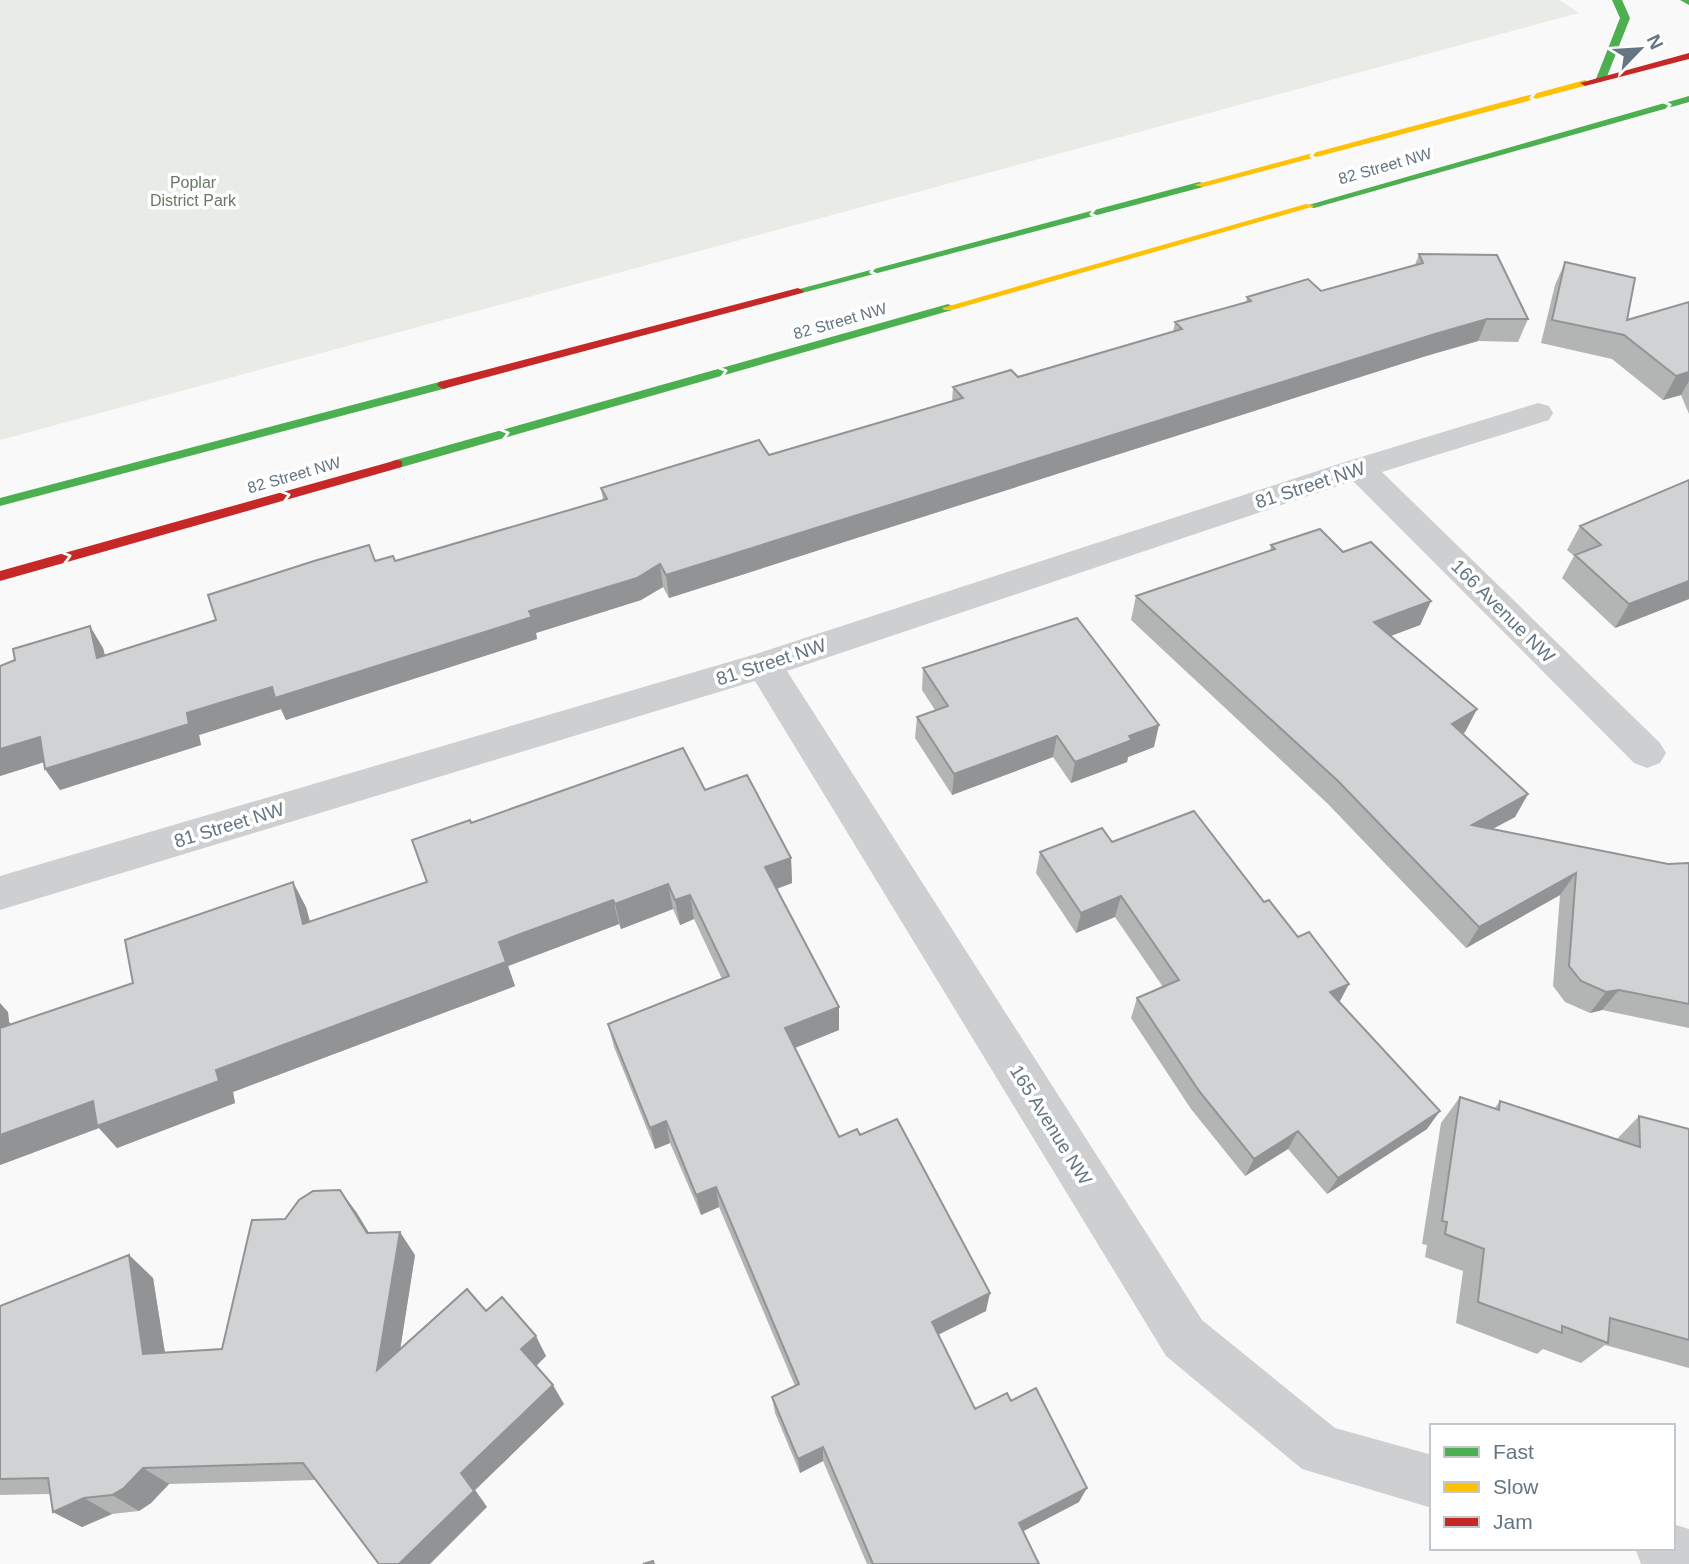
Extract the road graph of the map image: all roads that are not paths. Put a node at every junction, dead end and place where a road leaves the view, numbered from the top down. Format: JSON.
{"nodes":[{"id":1,"x":1617,"y":0,"type":"edge"},
{"id":2,"x":1689,"y":56,"type":"edge"},
{"id":3,"x":1601,"y":79,"type":"junction"},
{"id":4,"x":1689,"y":99,"type":"edge"},
{"id":5,"x":1662,"y":123,"type":"dead end"},
{"id":6,"x":1595,"y":125,"type":"junction"},
{"id":7,"x":1538,"y":413,"type":"dead end"},
{"id":8,"x":1359,"y":468,"type":"junction"},
{"id":9,"x":0,"y":502,"type":"edge"},
{"id":10,"x":0,"y":576,"type":"edge"},
{"id":11,"x":764,"y":665,"type":"junction"},
{"id":12,"x":1647,"y":753,"type":"dead end"},
{"id":13,"x":0,"y":894,"type":"edge"},
{"id":14,"x":1430,"y":1481,"type":"edge"},
{"id":15,"x":1669,"y":1550,"type":"edge"},
{"id":16,"x":1689,"y":1556,"type":"edge"}],
"edges":[{"from":1,"to":3,"type":"main road"},
{"from":2,"to":3,"type":"main road","name":"82 Street NW"},
{"from":3,"to":9,"type":"main road","name":"82 Street NW","one_way":true},
{"from":6,"to":4,"type":"main road","name":"82 Street NW","one_way":true},
{"from":5,"to":6,"type":"main road"},
{"from":10,"to":6,"type":"main road","name":"82 Street NW","one_way":true},
{"from":7,"to":8,"type":"street","name":"81 Street NW"},
{"from":8,"to":11,"type":"street","name":"81 Street NW"},
{"from":8,"to":12,"type":"street","name":"166 Avenue NW"},
{"from":11,"to":13,"type":"street","name":"81 Street NW"},
{"from":11,"to":14,"type":"street","name":"165 Avenue NW"},
{"from":15,"to":16,"type":"street"}]}
